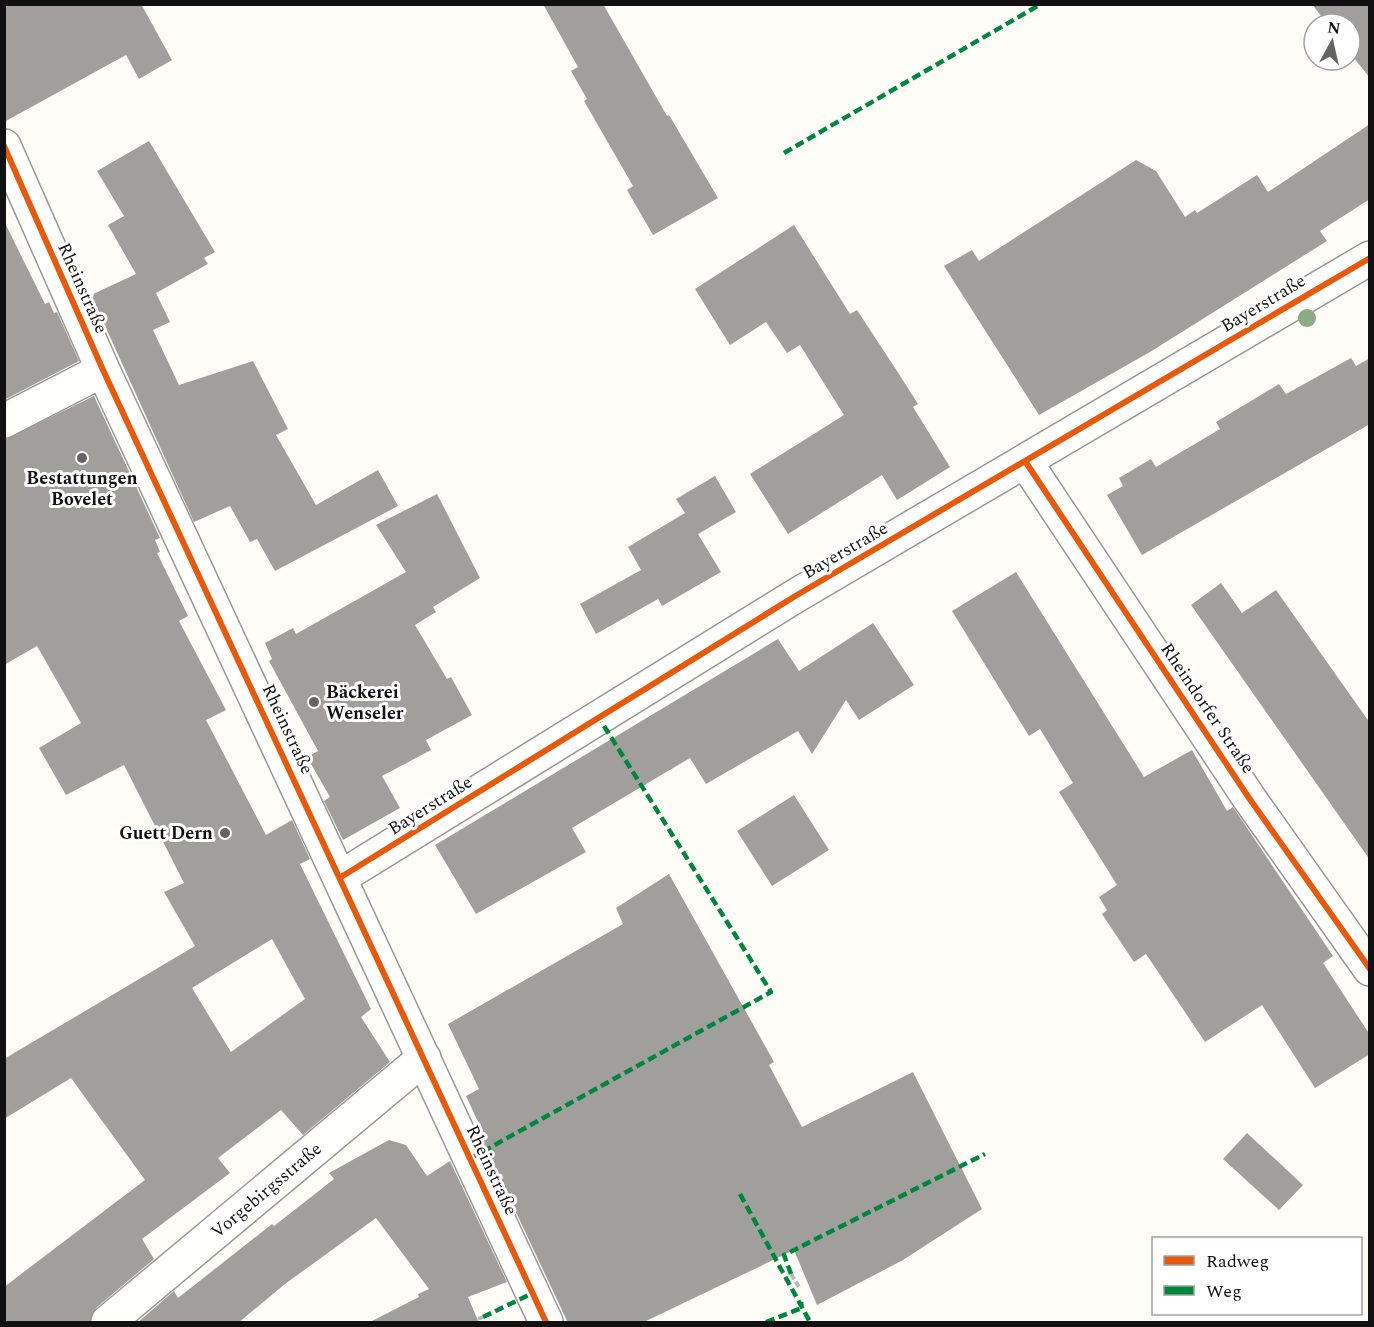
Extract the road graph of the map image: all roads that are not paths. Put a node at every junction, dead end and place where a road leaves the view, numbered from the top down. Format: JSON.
{"nodes":[{"id":1,"x":4,"y":146,"type":"edge"},
{"id":2,"x":1370,"y":258,"type":"edge"},
{"id":3,"x":103,"y":370,"type":"junction"},
{"id":4,"x":4,"y":421,"type":"edge"},
{"id":5,"x":1025,"y":461,"type":"junction"},
{"id":6,"x":341,"y":878,"type":"junction"},
{"id":7,"x":1370,"y":969,"type":"edge"},
{"id":8,"x":424,"y":1058,"type":"junction"},
{"id":9,"x":108,"y":1323,"type":"edge"},
{"id":10,"x":546,"y":1323,"type":"edge"}],
"edges":[{"from":1,"to":3,"type":"street","name":"Rheinstraße"},
{"from":2,"to":5,"type":"street","name":"Bayerstraße"},
{"from":3,"to":4,"type":"street"},
{"from":3,"to":6,"type":"street","name":"Rheinstraße"},
{"from":5,"to":6,"type":"street","name":"Bayerstraße"},
{"from":5,"to":7,"type":"street","name":"Rheindorfer Straße"},
{"from":6,"to":8,"type":"street","name":"Rheinstraße"},
{"from":8,"to":9,"type":"street","name":"Vorgebirgsstraße"},
{"from":8,"to":10,"type":"street","name":"Rheinstraße"}]}
